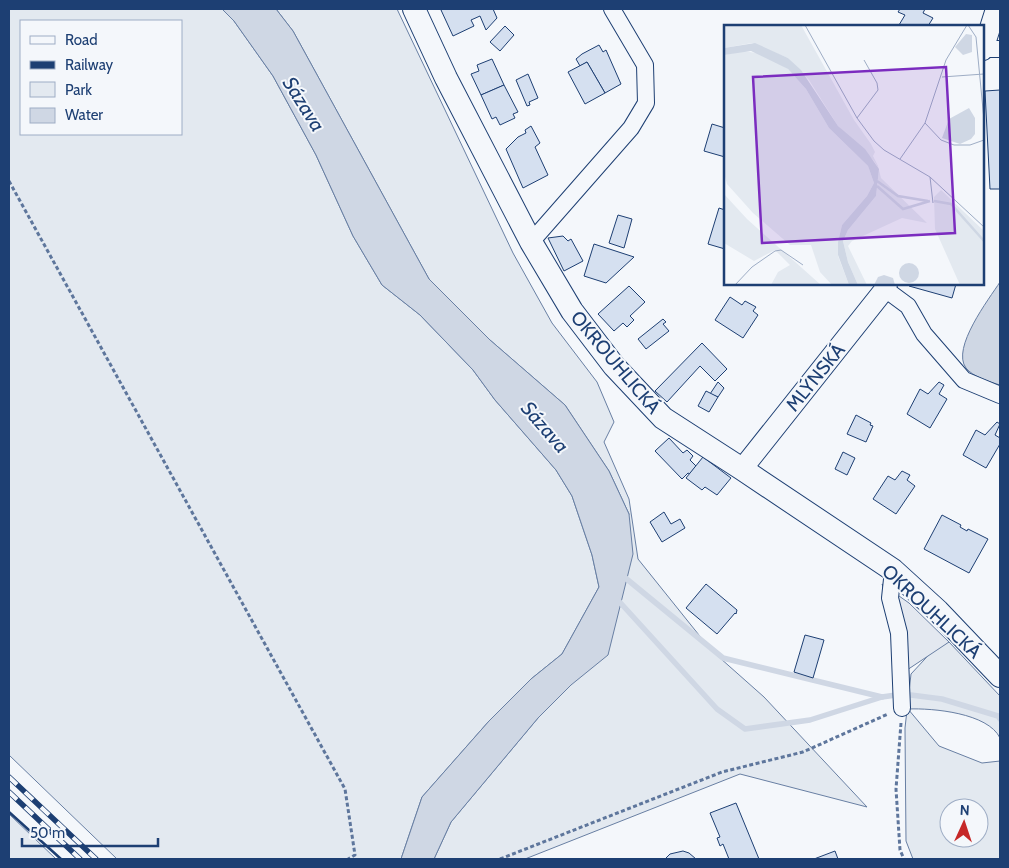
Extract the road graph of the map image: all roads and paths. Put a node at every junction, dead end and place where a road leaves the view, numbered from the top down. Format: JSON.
{"nodes":[{"id":1,"x":414,"y":9,"type":"edge"},
{"id":2,"x":612,"y":9,"type":"edge"},
{"id":3,"x":996,"y":9,"type":"edge"},
{"id":4,"x":984,"y":46,"type":"edge"},
{"id":5,"x":984,"y":49,"type":"edge"},
{"id":6,"x":1000,"y":49,"type":"edge"},
{"id":7,"x":9,"y":181,"type":"edge"},
{"id":8,"x":531,"y":242,"type":"junction"},
{"id":9,"x":886,"y":286,"type":"edge"},
{"id":10,"x":1000,"y":395,"type":"edge"},
{"id":11,"x":742,"y":468,"type":"junction"},
{"id":12,"x":893,"y":570,"type":"junction"},
{"id":13,"x":1000,"y":676,"type":"edge"},
{"id":14,"x":902,"y":708,"type":"junction"},
{"id":15,"x":348,"y":859,"type":"edge"},
{"id":16,"x":500,"y":859,"type":"edge"},
{"id":17,"x":904,"y":859,"type":"edge"}],
"edges":[{"from":1,"to":8,"type":"main road","name":"OKROUHLICKÁ"},
{"from":2,"to":8,"type":"street"},
{"from":3,"to":4,"type":"street"},
{"from":5,"to":6,"type":"street"},
{"from":7,"to":15,"type":"path"},
{"from":8,"to":11,"type":"main road","name":"OKROUHLICKÁ"},
{"from":9,"to":10,"type":"street"},
{"from":9,"to":11,"type":"street","name":"MLÝNSKÁ"},
{"from":11,"to":12,"type":"main road","name":"OKROUHLICKÁ"},
{"from":12,"to":13,"type":"main road","name":"OKROUHLICKÁ"},
{"from":12,"to":14,"type":"street"},
{"from":14,"to":16,"type":"path"},
{"from":14,"to":17,"type":"path"}]}
